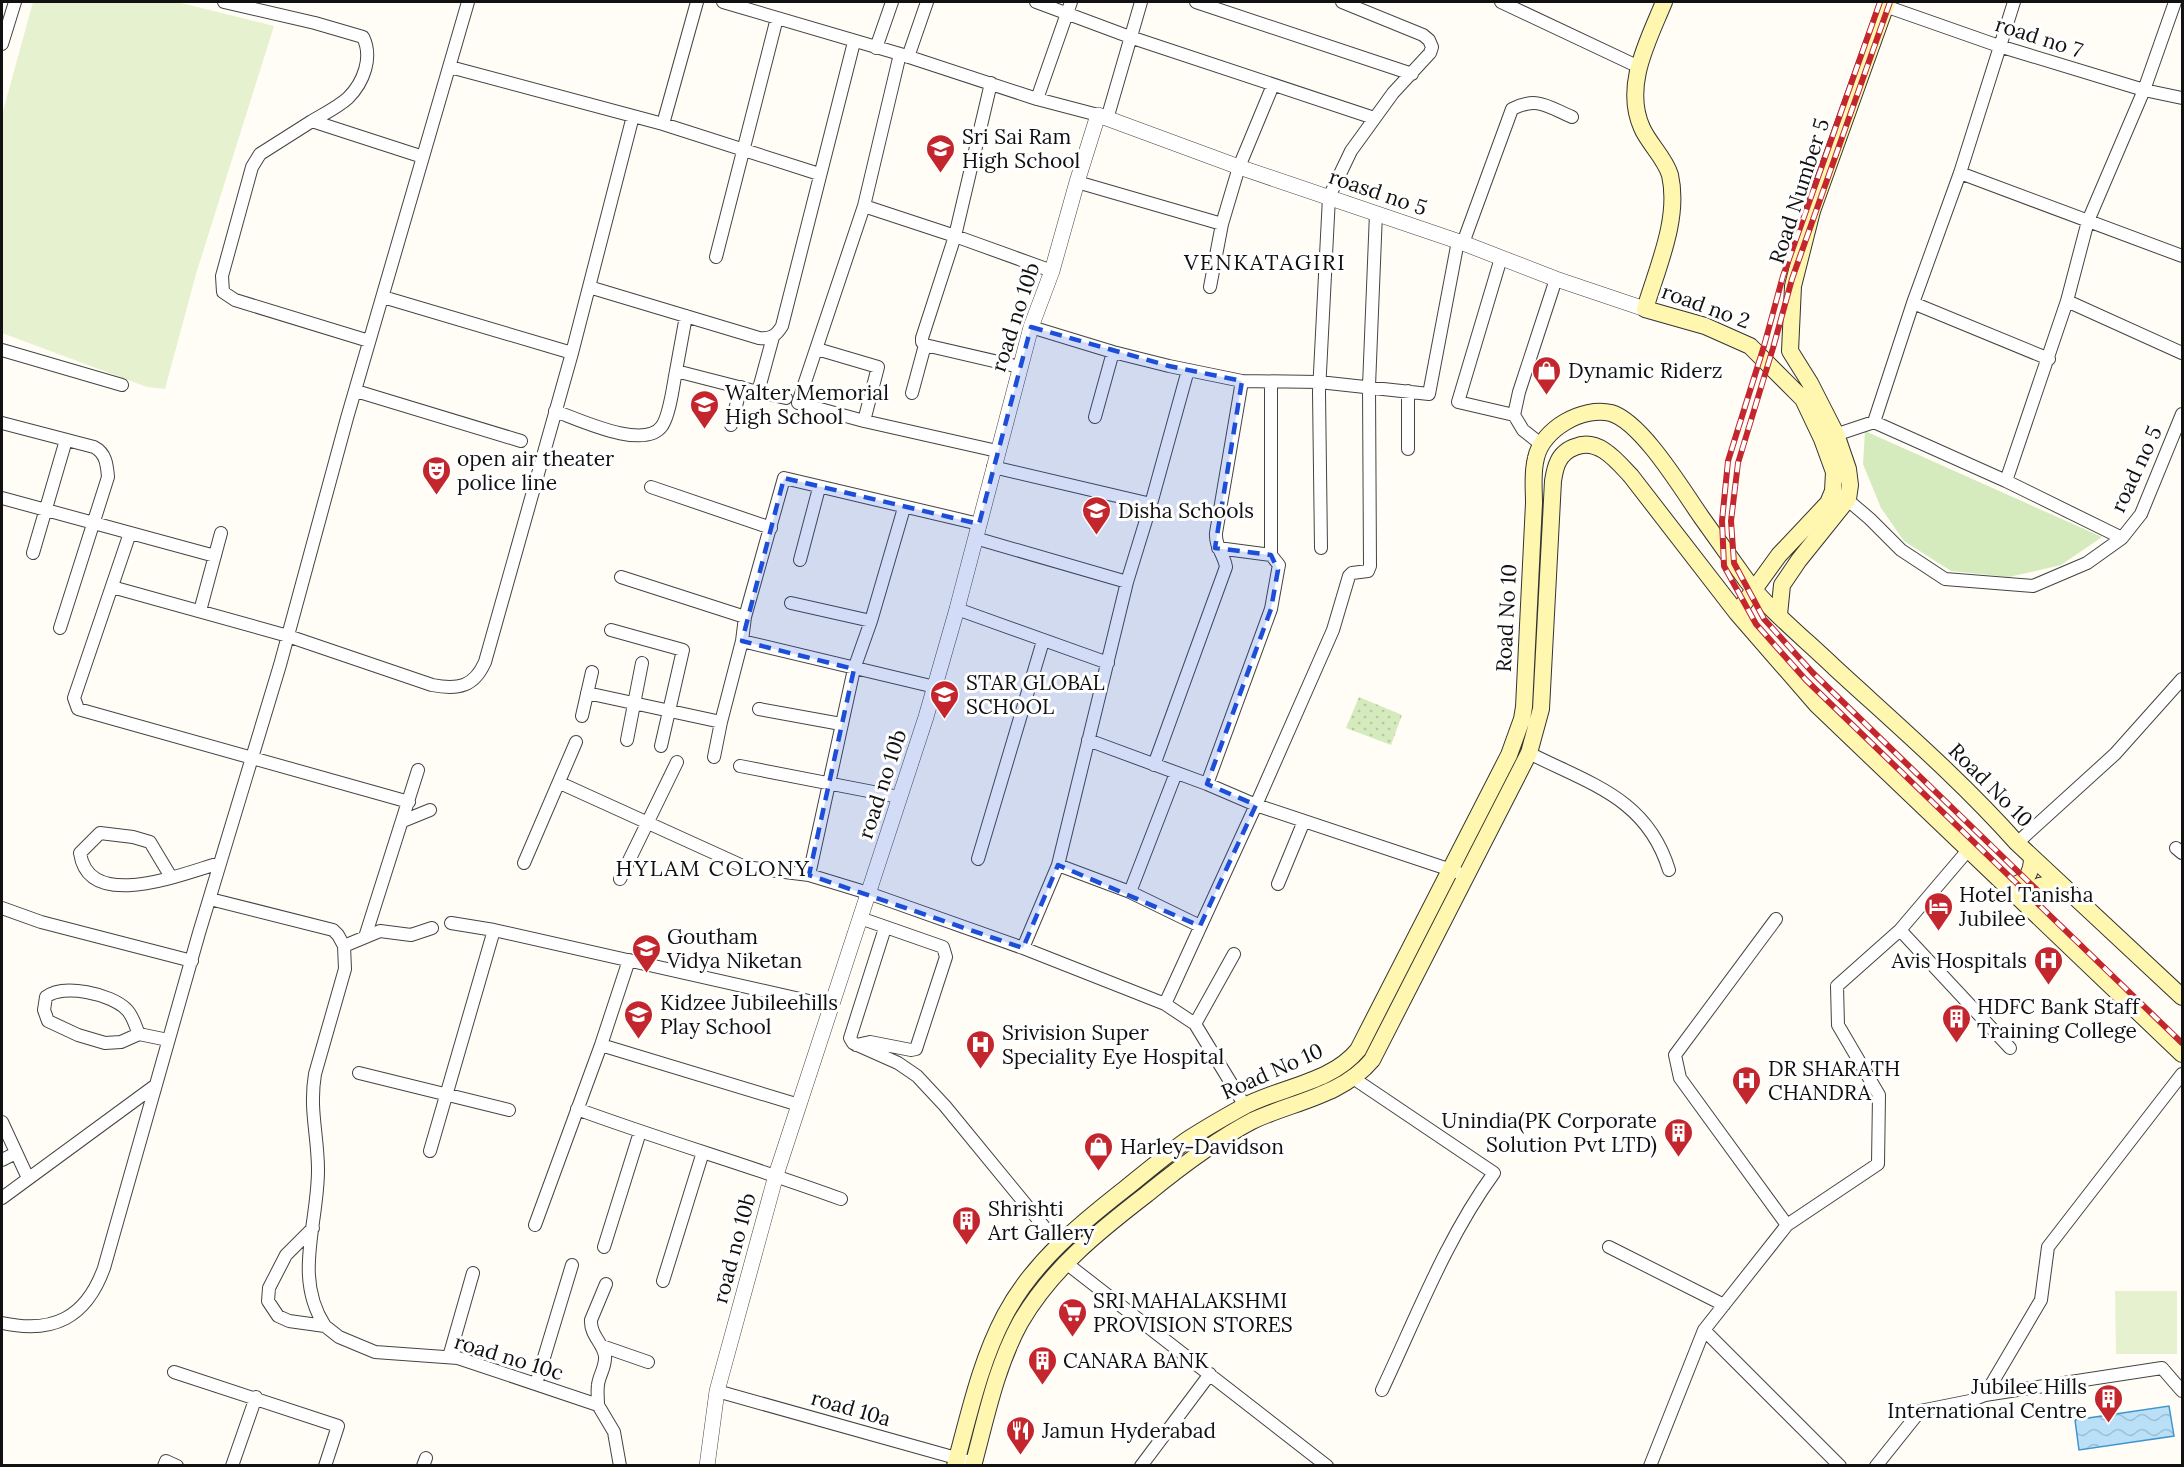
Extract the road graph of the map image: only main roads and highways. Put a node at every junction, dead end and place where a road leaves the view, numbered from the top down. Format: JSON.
{"nodes":[{"id":1,"x":1664,"y":2,"type":"edge"},
{"id":2,"x":1886,"y":4,"type":"edge"},
{"id":3,"x":1790,"y":351,"type":"junction"},
{"id":4,"x":1778,"y":372,"type":"junction"},
{"id":5,"x":1829,"y":436,"type":"junction"},
{"id":6,"x":1840,"y":495,"type":"junction"},
{"id":7,"x":1753,"y":588,"type":"junction"},
{"id":8,"x":1737,"y":613,"type":"junction"},
{"id":9,"x":1779,"y":615,"type":"junction"},
{"id":10,"x":2032,"y":856,"type":"junction"},
{"id":11,"x":2059,"y":882,"type":"junction"},
{"id":12,"x":2007,"y":886,"type":"junction"},
{"id":13,"x":2033,"y":911,"type":"junction"},
{"id":14,"x":2182,"y":997,"type":"edge"},
{"id":15,"x":2182,"y":1054,"type":"edge"},
{"id":16,"x":956,"y":1462,"type":"edge"},
{"id":17,"x":974,"y":1464,"type":"edge"}],
"edges":[{"from":1,"to":4,"type":"main road","name":"road no 2"},
{"from":2,"to":3,"type":"main road","name":"Road Number 5"},
{"from":3,"to":4,"type":"main road"},
{"from":3,"to":5,"type":"main road"},
{"from":4,"to":5,"type":"main road"},
{"from":5,"to":6,"type":"main road"},
{"from":6,"to":7,"type":"main road"},
{"from":6,"to":9,"type":"main road"},
{"from":7,"to":8,"type":"main road"},
{"from":7,"to":9,"type":"main road","name":"Road No 10"},
{"from":7,"to":16,"type":"main road","name":"Road No 10"},
{"from":8,"to":12,"type":"main road","name":"Road No 10"},
{"from":8,"to":17,"type":"main road","name":"Road No 10"},
{"from":9,"to":10,"type":"main road","name":"Road No 10"},
{"from":10,"to":11,"type":"main road","name":"Road No 10"},
{"from":10,"to":12,"type":"main road"},
{"from":11,"to":13,"type":"main road"},
{"from":11,"to":14,"type":"main road","name":"Road No 10"},
{"from":12,"to":13,"type":"main road","name":"Road No 10"},
{"from":13,"to":15,"type":"main road","name":"Road No 10"}]}
